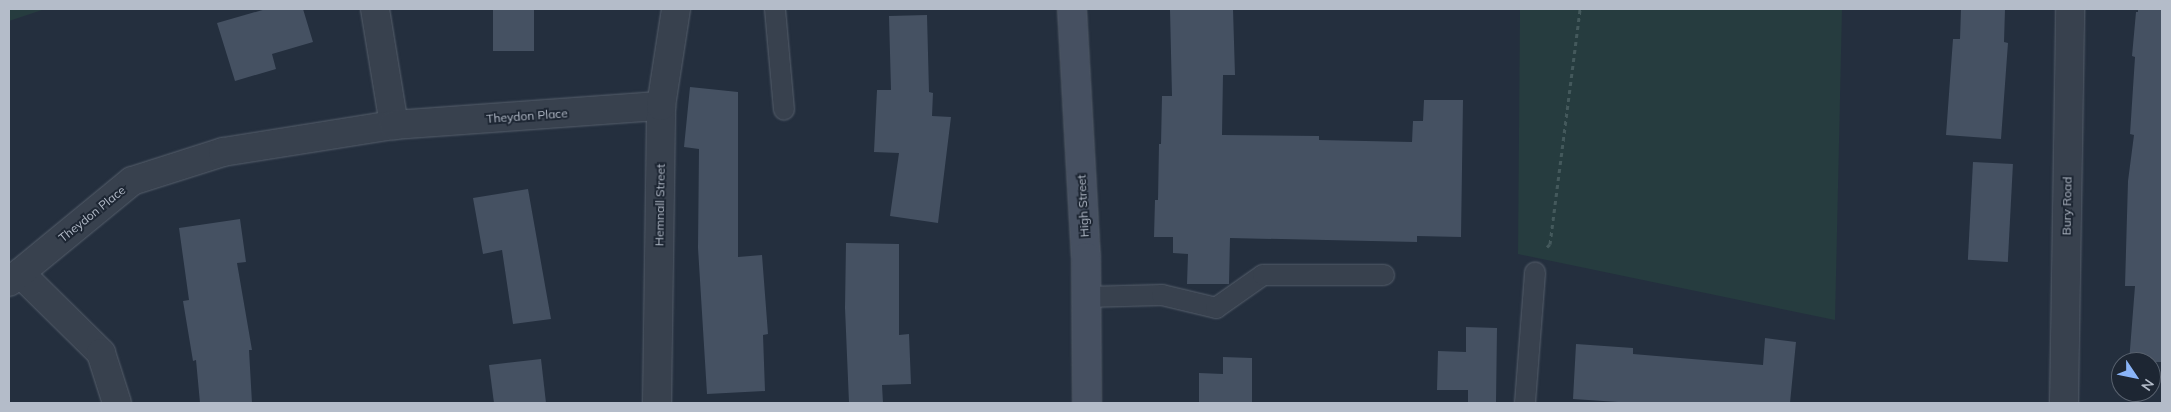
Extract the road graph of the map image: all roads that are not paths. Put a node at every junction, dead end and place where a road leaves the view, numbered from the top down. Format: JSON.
{"nodes":[{"id":1,"x":375,"y":9,"type":"edge"},
{"id":2,"x":676,"y":9,"type":"edge"},
{"id":3,"x":775,"y":9,"type":"edge"},
{"id":4,"x":1072,"y":9,"type":"edge"},
{"id":5,"x":2070,"y":9,"type":"edge"},
{"id":6,"x":661,"y":106,"type":"junction"},
{"id":7,"x":784,"y":110,"type":"dead end"},
{"id":8,"x":394,"y":125,"type":"junction"},
{"id":9,"x":1535,"y":272,"type":"road end"},
{"id":10,"x":1384,"y":275,"type":"dead end"},
{"id":11,"x":15,"y":277,"type":"edge"},
{"id":12,"x":1086,"y":297,"type":"junction"},
{"id":13,"x":117,"y":403,"type":"edge"},
{"id":14,"x":657,"y":403,"type":"edge"},
{"id":15,"x":1087,"y":403,"type":"edge"},
{"id":16,"x":1525,"y":403,"type":"edge"},
{"id":17,"x":2064,"y":403,"type":"edge"}],
"edges":[{"from":1,"to":8,"type":"street"},
{"from":2,"to":6,"type":"street","name":"Hemnall Street"},
{"from":3,"to":7,"type":"lane"},
{"from":4,"to":12,"type":"main road","name":"High Street"},
{"from":5,"to":17,"type":"street","name":"Bury Road"},
{"from":6,"to":8,"type":"street","name":"Theydon Place"},
{"from":6,"to":14,"type":"street","name":"Hemnall Street"},
{"from":8,"to":11,"type":"street","name":"Theydon Place"},
{"from":9,"to":16,"type":"lane"},
{"from":10,"to":12,"type":"lane"},
{"from":11,"to":13,"type":"street","name":"Theydon Place"},
{"from":12,"to":15,"type":"main road","name":"High Street"}]}
